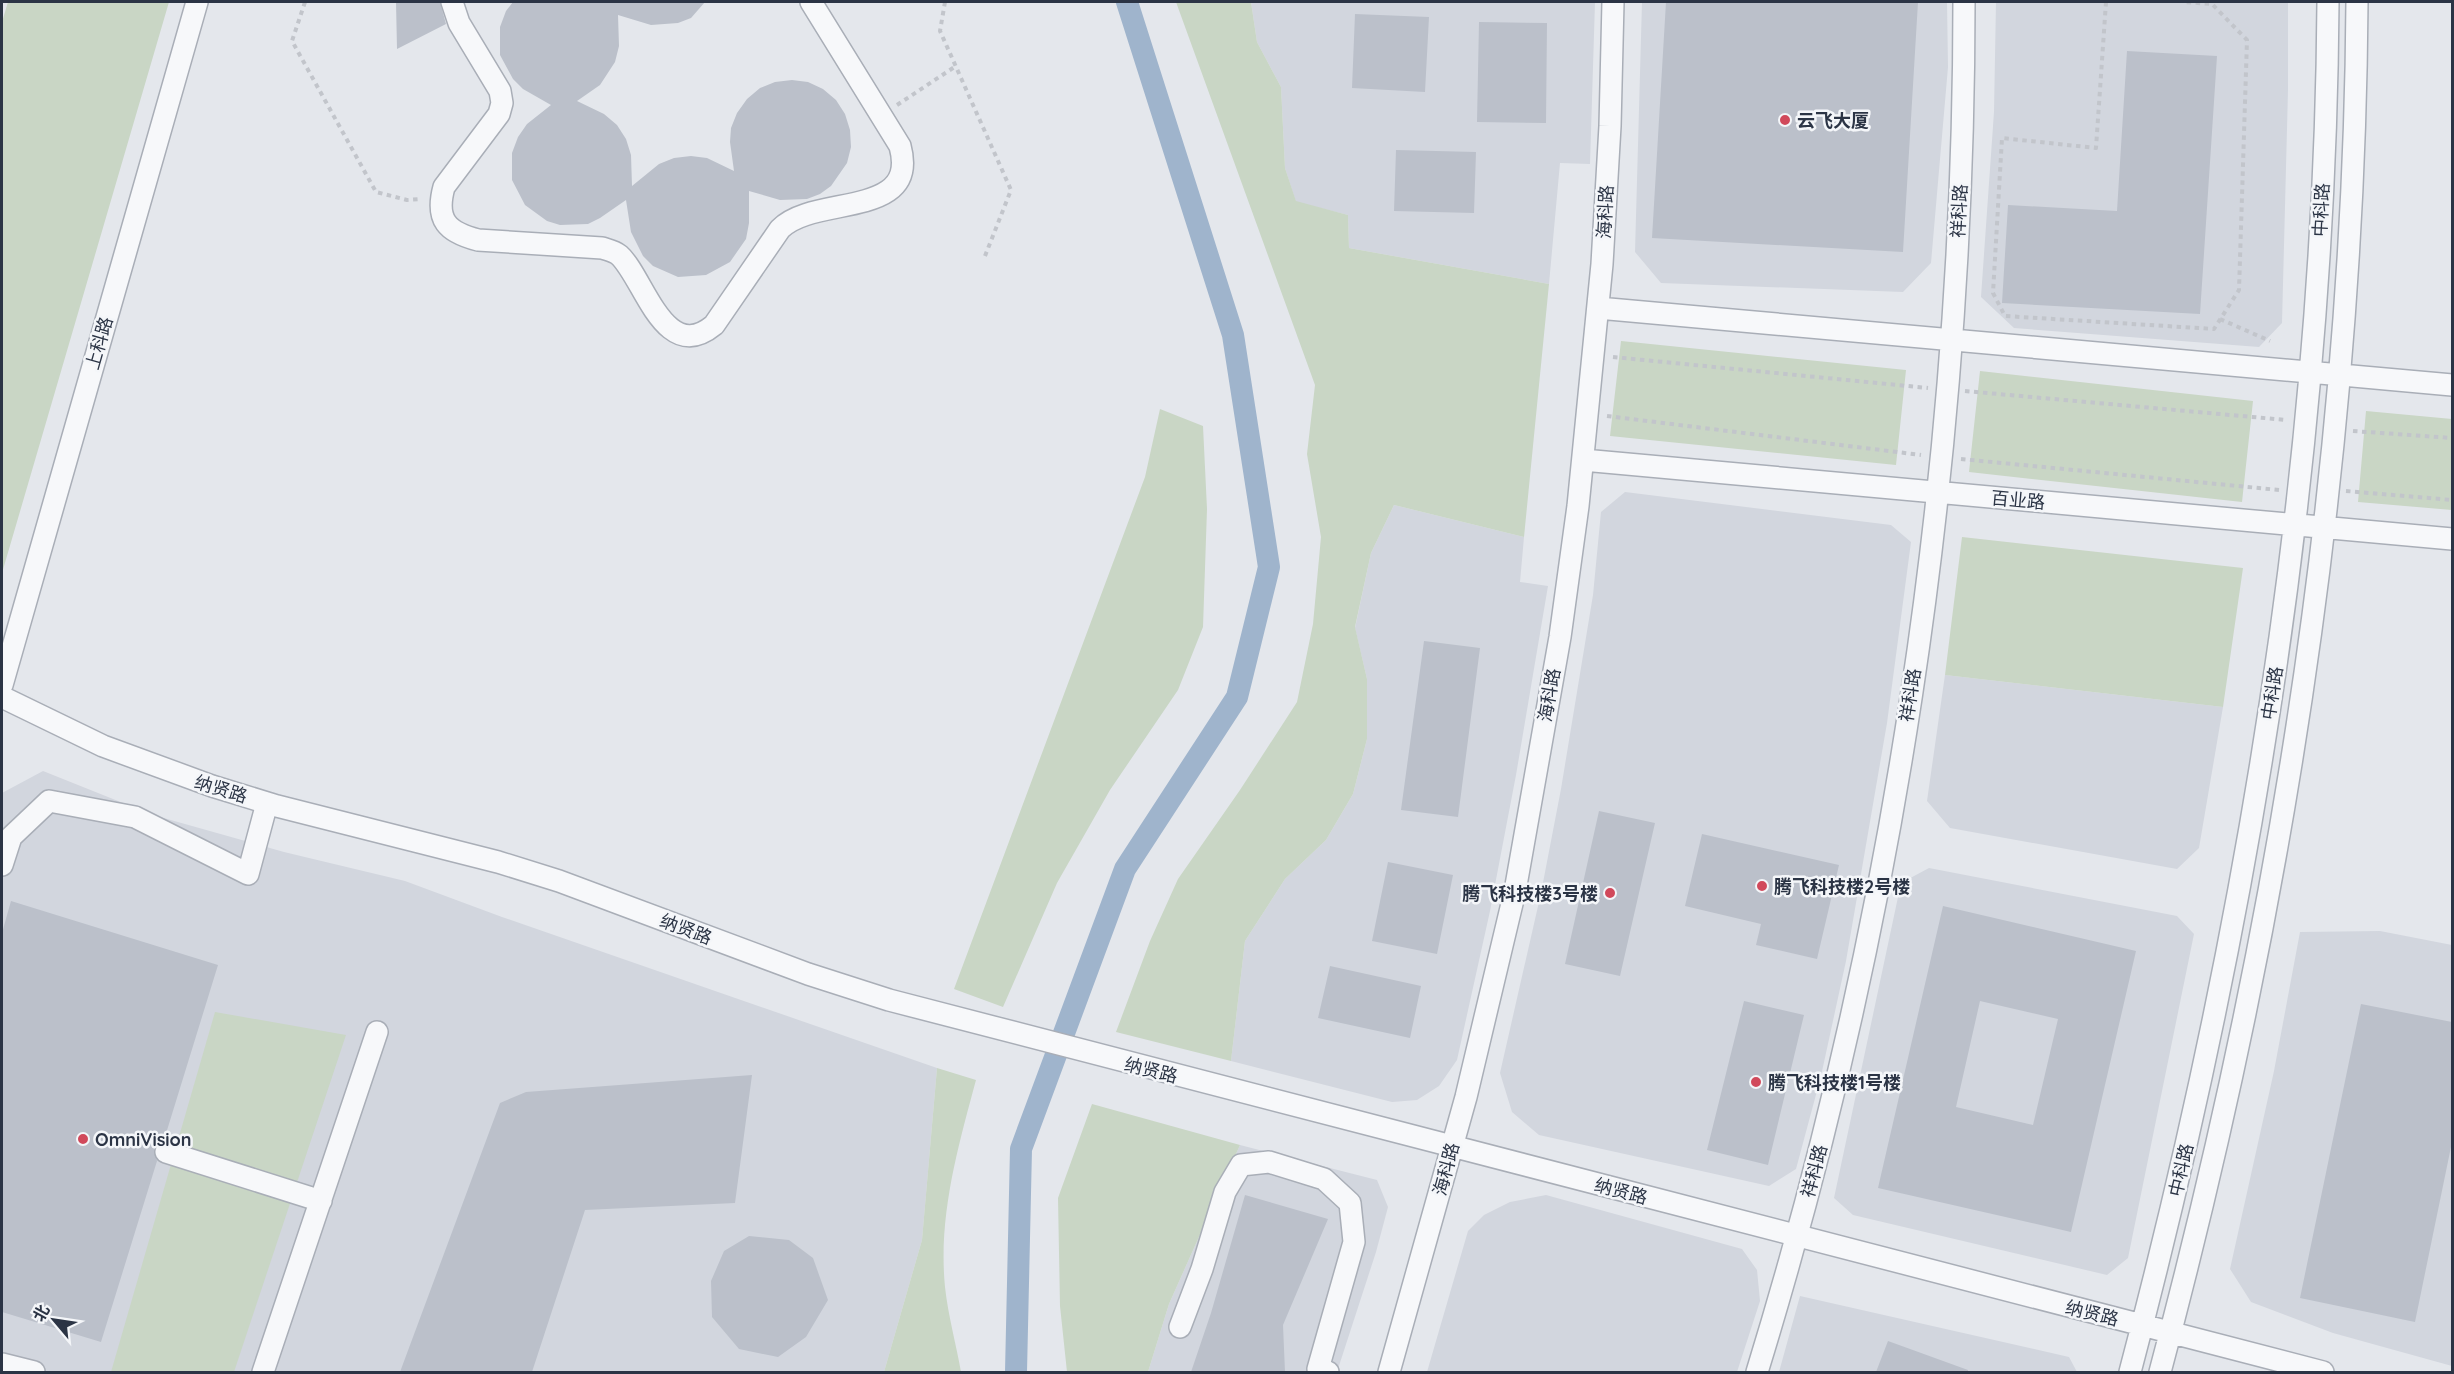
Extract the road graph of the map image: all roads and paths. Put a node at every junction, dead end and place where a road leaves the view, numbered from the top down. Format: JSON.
{"nodes":[{"id":1,"x":197,"y":2,"type":"edge"},
{"id":2,"x":305,"y":2,"type":"edge"},
{"id":3,"x":452,"y":2,"type":"edge"},
{"id":4,"x":811,"y":2,"type":"edge"},
{"id":5,"x":945,"y":2,"type":"edge"},
{"id":6,"x":1614,"y":2,"type":"edge"},
{"id":7,"x":1964,"y":2,"type":"edge"},
{"id":8,"x":2106,"y":2,"type":"edge"},
{"id":9,"x":2184,"y":2,"type":"edge"},
{"id":10,"x":2328,"y":2,"type":"edge"},
{"id":11,"x":2357,"y":2,"type":"edge"},
{"id":12,"x":2213,"y":3,"type":"edge"},
{"id":13,"x":956,"y":66,"type":"junction"},
{"id":14,"x":882,"y":115,"type":"junction"},
{"id":15,"x":441,"y":199,"type":"junction"},
{"id":16,"x":985,"y":256,"type":"dead end"},
{"id":17,"x":1598,"y":308,"type":"junction"},
{"id":18,"x":2220,"y":319,"type":"junction"},
{"id":19,"x":1950,"y":340,"type":"junction"},
{"id":20,"x":2270,"y":341,"type":"dead end"},
{"id":21,"x":1594,"y":356,"type":"junction"},
{"id":22,"x":2311,"y":372,"type":"junction"},
{"id":23,"x":2340,"y":375,"type":"junction"},
{"id":24,"x":2452,"y":385,"type":"edge"},
{"id":25,"x":1947,"y":390,"type":"junction"},
{"id":26,"x":1588,"y":413,"type":"junction"},
{"id":27,"x":2306,"y":422,"type":"junction"},
{"id":28,"x":2334,"y":430,"type":"junction"},
{"id":29,"x":2452,"y":438,"type":"edge"},
{"id":30,"x":1940,"y":457,"type":"junction"},
{"id":31,"x":1583,"y":460,"type":"junction"},
{"id":32,"x":2328,"y":490,"type":"junction"},
{"id":33,"x":1936,"y":492,"type":"junction"},
{"id":34,"x":2298,"y":492,"type":"junction"},
{"id":35,"x":2452,"y":500,"type":"edge"},
{"id":36,"x":2295,"y":525,"type":"junction"},
{"id":37,"x":2323,"y":527,"type":"junction"},
{"id":38,"x":2452,"y":539,"type":"edge"},
{"id":39,"x":2,"y":685,"type":"edge"},
{"id":40,"x":2,"y":697,"type":"edge"},
{"id":41,"x":267,"y":803,"type":"junction"},
{"id":42,"x":2,"y":865,"type":"edge"},
{"id":43,"x":377,"y":1032,"type":"dead end"},
{"id":44,"x":1452,"y":1147,"type":"junction"},
{"id":45,"x":166,"y":1152,"type":"dead end"},
{"id":46,"x":321,"y":1201,"type":"junction"},
{"id":47,"x":1797,"y":1237,"type":"junction"},
{"id":48,"x":2143,"y":1326,"type":"junction"},
{"id":49,"x":1180,"y":1327,"type":"dead end"},
{"id":50,"x":2170,"y":1333,"type":"junction"},
{"id":51,"x":2,"y":1364,"type":"edge"},
{"id":52,"x":1321,"y":1371,"type":"edge"},
{"id":53,"x":34,"y":1372,"type":"edge"},
{"id":54,"x":263,"y":1372,"type":"edge"},
{"id":55,"x":1389,"y":1372,"type":"edge"},
{"id":56,"x":1757,"y":1372,"type":"edge"},
{"id":57,"x":2130,"y":1372,"type":"edge"},
{"id":58,"x":2160,"y":1372,"type":"edge"},
{"id":59,"x":2323,"y":1372,"type":"edge"}],
"edges":[{"from":1,"to":39,"type":"street","name":"上科路"},
{"from":2,"to":15,"type":"path"},
{"from":3,"to":15,"type":"street"},
{"from":4,"to":14,"type":"street"},
{"from":5,"to":13,"type":"path"},
{"from":6,"to":17,"type":"street","name":"海科路"},
{"from":7,"to":19,"type":"street","name":"祥科路"},
{"from":8,"to":18,"type":"path"},
{"from":9,"to":12,"type":"path"},
{"from":10,"to":22,"type":"street","name":"中科路"},
{"from":11,"to":23,"type":"street","name":"中科路"},
{"from":12,"to":18,"type":"path"},
{"from":13,"to":14,"type":"path"},
{"from":13,"to":16,"type":"path"},
{"from":14,"to":15,"type":"street"},
{"from":17,"to":19,"type":"street"},
{"from":17,"to":21,"type":"street","name":"海科路"},
{"from":18,"to":20,"type":"path"},
{"from":19,"to":22,"type":"street"},
{"from":19,"to":25,"type":"street","name":"祥科路"},
{"from":21,"to":25,"type":"path"},
{"from":21,"to":26,"type":"street","name":"海科路"},
{"from":22,"to":23,"type":"street"},
{"from":22,"to":27,"type":"street","name":"中科路"},
{"from":23,"to":24,"type":"street"},
{"from":23,"to":28,"type":"street","name":"中科路"},
{"from":25,"to":27,"type":"path"},
{"from":25,"to":30,"type":"street","name":"祥科路"},
{"from":26,"to":30,"type":"path"},
{"from":26,"to":31,"type":"street","name":"海科路"},
{"from":27,"to":34,"type":"street","name":"中科路"},
{"from":28,"to":29,"type":"path"},
{"from":28,"to":32,"type":"street","name":"中科路"},
{"from":30,"to":33,"type":"street","name":"祥科路"},
{"from":30,"to":34,"type":"path"},
{"from":31,"to":33,"type":"street","name":"百业路"},
{"from":31,"to":44,"type":"street","name":"海科路"},
{"from":32,"to":35,"type":"path"},
{"from":32,"to":37,"type":"street","name":"中科路"},
{"from":33,"to":36,"type":"street","name":"百业路"},
{"from":33,"to":47,"type":"street","name":"祥科路"},
{"from":34,"to":36,"type":"street","name":"中科路"},
{"from":36,"to":37,"type":"street","name":"百业路"},
{"from":36,"to":48,"type":"street","name":"中科路"},
{"from":37,"to":38,"type":"street","name":"百业路"},
{"from":37,"to":50,"type":"street","name":"中科路"},
{"from":40,"to":41,"type":"street","name":"纳贤路"},
{"from":41,"to":42,"type":"street"},
{"from":41,"to":44,"type":"street","name":"纳贤路"},
{"from":43,"to":46,"type":"street"},
{"from":44,"to":47,"type":"street","name":"纳贤路"},
{"from":44,"to":55,"type":"street","name":"海科路"},
{"from":45,"to":46,"type":"street"},
{"from":46,"to":54,"type":"street"},
{"from":47,"to":48,"type":"street","name":"纳贤路"},
{"from":47,"to":56,"type":"street","name":"祥科路"},
{"from":48,"to":50,"type":"street","name":"纳贤路"},
{"from":48,"to":57,"type":"street","name":"中科路"},
{"from":49,"to":52,"type":"street"},
{"from":50,"to":58,"type":"street","name":"中科路"},
{"from":50,"to":59,"type":"street","name":"纳贤路"},
{"from":51,"to":53,"type":"street"}]}
